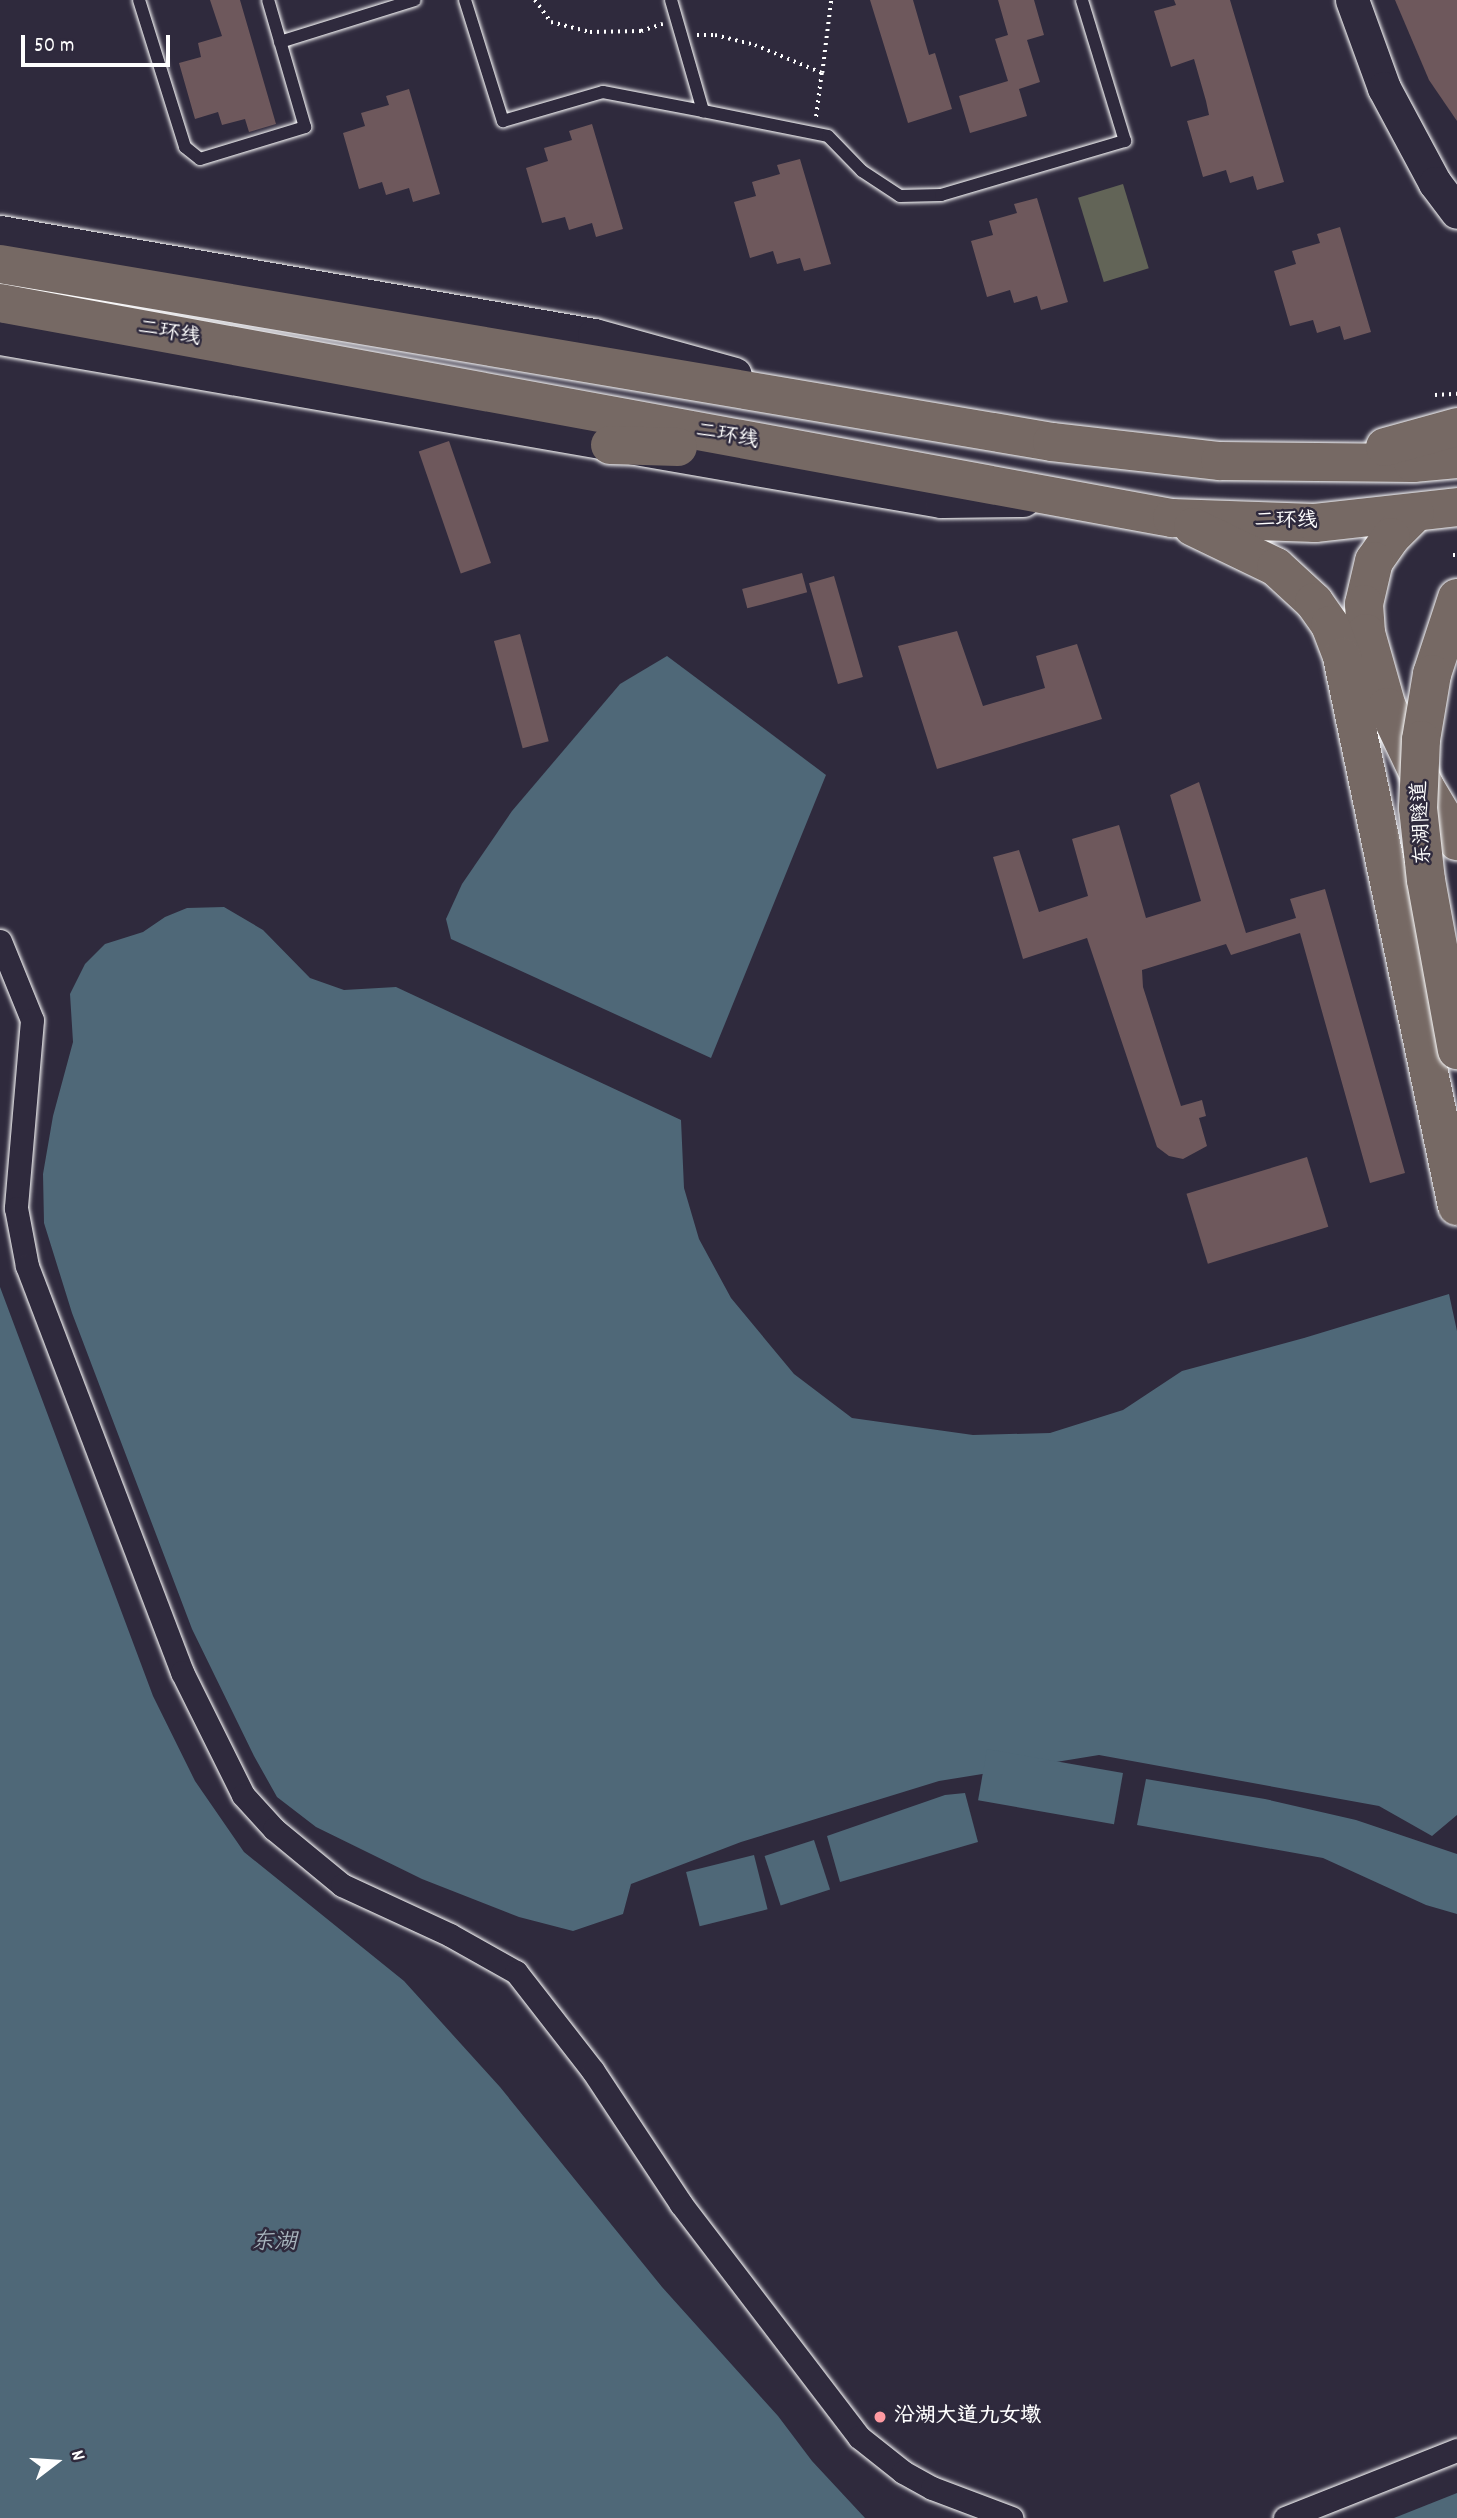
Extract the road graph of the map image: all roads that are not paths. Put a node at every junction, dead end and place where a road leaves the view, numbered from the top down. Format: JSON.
{"nodes":[{"id":1,"x":139,"y":0,"type":"edge"},
{"id":2,"x":268,"y":0,"type":"edge"},
{"id":3,"x":415,"y":0,"type":"edge"},
{"id":4,"x":465,"y":0,"type":"edge"},
{"id":5,"x":671,"y":0,"type":"edge"},
{"id":6,"x":1082,"y":0,"type":"edge"},
{"id":7,"x":1352,"y":0,"type":"edge"},
{"id":8,"x":280,"y":42,"type":"junction"},
{"id":9,"x":703,"y":111,"type":"junction"},
{"id":10,"x":1457,"y":212,"type":"edge"},
{"id":11,"x":0,"y":232,"type":"edge"},
{"id":12,"x":0,"y":264,"type":"edge"},
{"id":13,"x":0,"y":303,"type":"edge"},
{"id":14,"x":0,"y":338,"type":"edge"},
{"id":15,"x":855,"y":409,"type":"junction"},
{"id":16,"x":1457,"y":427,"type":"edge"},
{"id":17,"x":610,"y":445,"type":"junction"},
{"id":18,"x":795,"y":450,"type":"junction"},
{"id":19,"x":1457,"y":458,"type":"edge"},
{"id":20,"x":1314,"y":464,"type":"junction"},
{"id":21,"x":1055,"y":498,"type":"junction"},
{"id":22,"x":1457,"y":507,"type":"edge"},
{"id":23,"x":1415,"y":513,"type":"junction"},
{"id":24,"x":1172,"y":518,"type":"junction"},
{"id":25,"x":1457,"y":598,"type":"edge"},
{"id":26,"x":1457,"y":841,"type":"edge"},
{"id":27,"x":1457,"y":925,"type":"edge"},
{"id":28,"x":0,"y":941,"type":"edge"},
{"id":29,"x":1412,"y":996,"type":"junction"},
{"id":30,"x":1457,"y":1050,"type":"edge"},
{"id":31,"x":1457,"y":1206,"type":"edge"},
{"id":32,"x":1457,"y":2450,"type":"edge"},
{"id":33,"x":1012,"y":2518,"type":"edge"},
{"id":34,"x":1285,"y":2518,"type":"edge"}],
"edges":[{"from":1,"to":8,"type":"lane"},
{"from":2,"to":8,"type":"lane"},
{"from":3,"to":8,"type":"lane"},
{"from":4,"to":9,"type":"lane"},
{"from":5,"to":9,"type":"lane"},
{"from":6,"to":9,"type":"lane"},
{"from":7,"to":10,"type":"main road"},
{"from":11,"to":15,"type":"main road"},
{"from":12,"to":15,"type":"highway","name":"二环线"},
{"from":13,"to":18,"type":"highway","name":"二环线"},
{"from":14,"to":17,"type":"main road"},
{"from":15,"to":20,"type":"highway","name":"二环线"},
{"from":16,"to":20,"type":"highway"},
{"from":17,"to":18,"type":"highway"},
{"from":17,"to":21,"type":"main road"},
{"from":18,"to":21,"type":"highway","name":"二环线"},
{"from":19,"to":20,"type":"highway","name":"二环线"},
{"from":21,"to":24,"type":"highway","name":"二环线"},
{"from":22,"to":23,"type":"highway","name":"二环线"},
{"from":23,"to":24,"type":"highway","name":"二环线"},
{"from":23,"to":26,"type":"highway"},
{"from":24,"to":29,"type":"highway"},
{"from":25,"to":30,"type":"highway","name":"东湖隧道","bridge":true},
{"from":27,"to":29,"type":"highway"},
{"from":28,"to":33,"type":"street"},
{"from":29,"to":31,"type":"highway"},
{"from":32,"to":34,"type":"street"}]}
